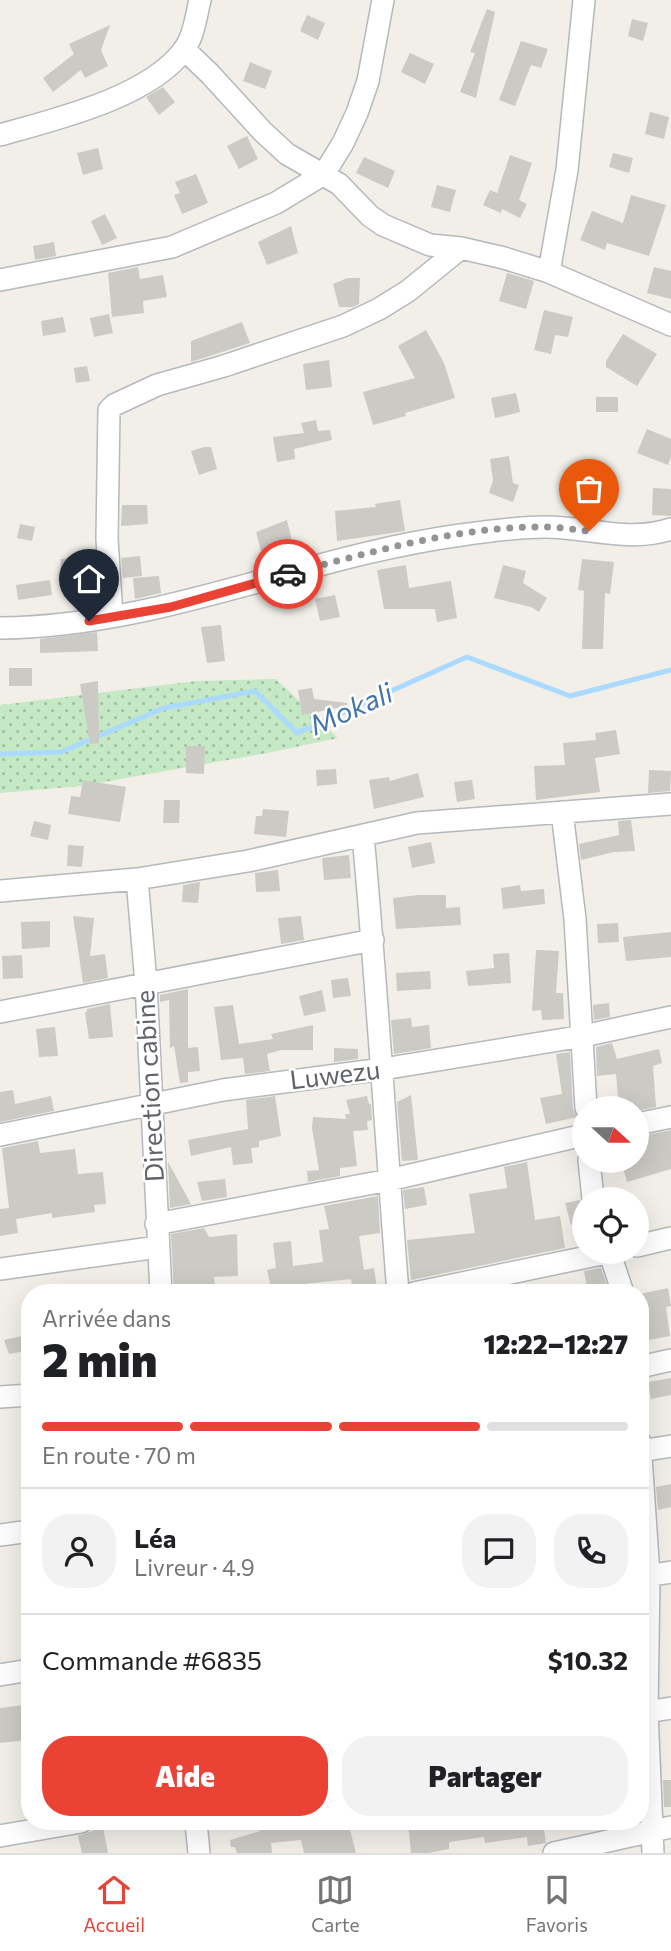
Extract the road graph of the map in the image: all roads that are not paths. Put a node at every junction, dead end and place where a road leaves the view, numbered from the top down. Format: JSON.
{"nodes":[{"id":1,"x":200,"y":0,"type":"edge"},
{"id":2,"x":383,"y":0,"type":"edge"},
{"id":3,"x":584,"y":0,"type":"edge"},
{"id":4,"x":184,"y":49,"type":"junction"},
{"id":5,"x":0,"y":135,"type":"edge"},
{"id":6,"x":324,"y":174,"type":"junction"},
{"id":7,"x":461,"y":248,"type":"junction"},
{"id":8,"x":549,"y":272,"type":"junction"},
{"id":9,"x":0,"y":280,"type":"edge"},
{"id":10,"x":671,"y":325,"type":"edge"},
{"id":11,"x":671,"y":529,"type":"edge"},
{"id":12,"x":112,"y":616,"type":"junction"},
{"id":13,"x":0,"y":628,"type":"edge"},
{"id":14,"x":671,"y":804,"type":"edge"},
{"id":15,"x":562,"y":812,"type":"junction"},
{"id":16,"x":363,"y":835,"type":"junction"},
{"id":17,"x":136,"y":879,"type":"junction"},
{"id":18,"x":0,"y":891,"type":"edge"},
{"id":19,"x":373,"y":940,"type":"junction"},
{"id":20,"x":146,"y":984,"type":"junction"},
{"id":21,"x":0,"y":1012,"type":"edge"},
{"id":22,"x":671,"y":1017,"type":"edge"},
{"id":23,"x":583,"y":1036,"type":"junction"},
{"id":24,"x":383,"y":1069,"type":"junction"},
{"id":25,"x":586,"y":1096,"type":"edge"},
{"id":26,"x":153,"y":1105,"type":"junction"},
{"id":27,"x":671,"y":1117,"type":"edge"},
{"id":28,"x":649,"y":1122,"type":"edge"},
{"id":29,"x":0,"y":1135,"type":"edge"},
{"id":30,"x":572,"y":1138,"type":"edge"},
{"id":31,"x":389,"y":1180,"type":"junction"},
{"id":32,"x":156,"y":1224,"type":"junction"},
{"id":33,"x":671,"y":1238,"type":"edge"},
{"id":34,"x":649,"y":1243,"type":"edge"},
{"id":35,"x":158,"y":1247,"type":"junction"},
{"id":36,"x":572,"y":1260,"type":"edge"},
{"id":37,"x":614,"y":1264,"type":"edge"},
{"id":38,"x":0,"y":1269,"type":"edge"},
{"id":39,"x":160,"y":1284,"type":"edge"},
{"id":40,"x":397,"y":1284,"type":"edge"},
{"id":41,"x":457,"y":1284,"type":"edge"},
{"id":42,"x":620,"y":1284,"type":"edge"},
{"id":43,"x":671,"y":1360,"type":"edge"},
{"id":44,"x":649,"y":1365,"type":"edge"},
{"id":45,"x":21,"y":1396,"type":"edge"},
{"id":46,"x":0,"y":1397,"type":"edge"},
{"id":47,"x":671,"y":1446,"type":"edge"},
{"id":48,"x":649,"y":1450,"type":"edge"},
{"id":49,"x":21,"y":1532,"type":"edge"},
{"id":50,"x":0,"y":1535,"type":"edge"},
{"id":51,"x":671,"y":1572,"type":"edge"},
{"id":52,"x":649,"y":1575,"type":"edge"},
{"id":53,"x":21,"y":1672,"type":"edge"},
{"id":54,"x":0,"y":1675,"type":"edge"},
{"id":55,"x":671,"y":1708,"type":"edge"},
{"id":56,"x":649,"y":1711,"type":"edge"},
{"id":57,"x":649,"y":1754,"type":"edge"},
{"id":58,"x":35,"y":1830,"type":"edge"},
{"id":59,"x":197,"y":1830,"type":"edge"},
{"id":60,"x":0,"y":1836,"type":"edge"},
{"id":61,"x":659,"y":1837,"type":"edge"},
{"id":62,"x":199,"y":1853,"type":"edge"},
{"id":63,"x":554,"y":1853,"type":"edge"}],
"edges":[{"from":1,"to":4,"type":"street"},
{"from":2,"to":6,"type":"street"},
{"from":3,"to":8,"type":"street"},
{"from":4,"to":5,"type":"street"},
{"from":4,"to":6,"type":"street"},
{"from":6,"to":7,"type":"street"},
{"from":6,"to":9,"type":"street"},
{"from":7,"to":8,"type":"street"},
{"from":7,"to":12,"type":"street"},
{"from":8,"to":10,"type":"street"},
{"from":11,"to":12,"type":"street"},
{"from":12,"to":13,"type":"street"},
{"from":14,"to":15,"type":"street"},
{"from":15,"to":16,"type":"street"},
{"from":15,"to":23,"type":"street"},
{"from":16,"to":17,"type":"street"},
{"from":16,"to":19,"type":"street"},
{"from":17,"to":18,"type":"street"},
{"from":17,"to":20,"type":"street","name":"Direction cabine"},
{"from":19,"to":20,"type":"street"},
{"from":19,"to":24,"type":"street"},
{"from":20,"to":21,"type":"street"},
{"from":20,"to":26,"type":"street","name":"Direction cabine"},
{"from":22,"to":23,"type":"street","name":"Luwezu"},
{"from":23,"to":24,"type":"street","name":"Luwezu"},
{"from":23,"to":25,"type":"street"},
{"from":24,"to":26,"type":"street","name":"Luwezu"},
{"from":24,"to":31,"type":"street"},
{"from":26,"to":29,"type":"street","name":"Luwezu"},
{"from":26,"to":32,"type":"street","name":"Direction cabine"},
{"from":27,"to":28,"type":"street"},
{"from":30,"to":31,"type":"street"},
{"from":31,"to":32,"type":"street"},
{"from":31,"to":40,"type":"street"},
{"from":32,"to":35,"type":"street","name":"Direction cabine"},
{"from":33,"to":34,"type":"street"},
{"from":35,"to":38,"type":"street"},
{"from":35,"to":39,"type":"street","name":"Direction cabine"},
{"from":36,"to":41,"type":"street"},
{"from":37,"to":42,"type":"street"},
{"from":43,"to":44,"type":"street"},
{"from":45,"to":46,"type":"street"},
{"from":47,"to":48,"type":"street"},
{"from":49,"to":50,"type":"street"},
{"from":51,"to":52,"type":"street"},
{"from":53,"to":54,"type":"street"},
{"from":55,"to":56,"type":"street"},
{"from":57,"to":61,"type":"street"},
{"from":58,"to":60,"type":"street"},
{"from":59,"to":62,"type":"street"},
{"from":61,"to":63,"type":"street"}]}
